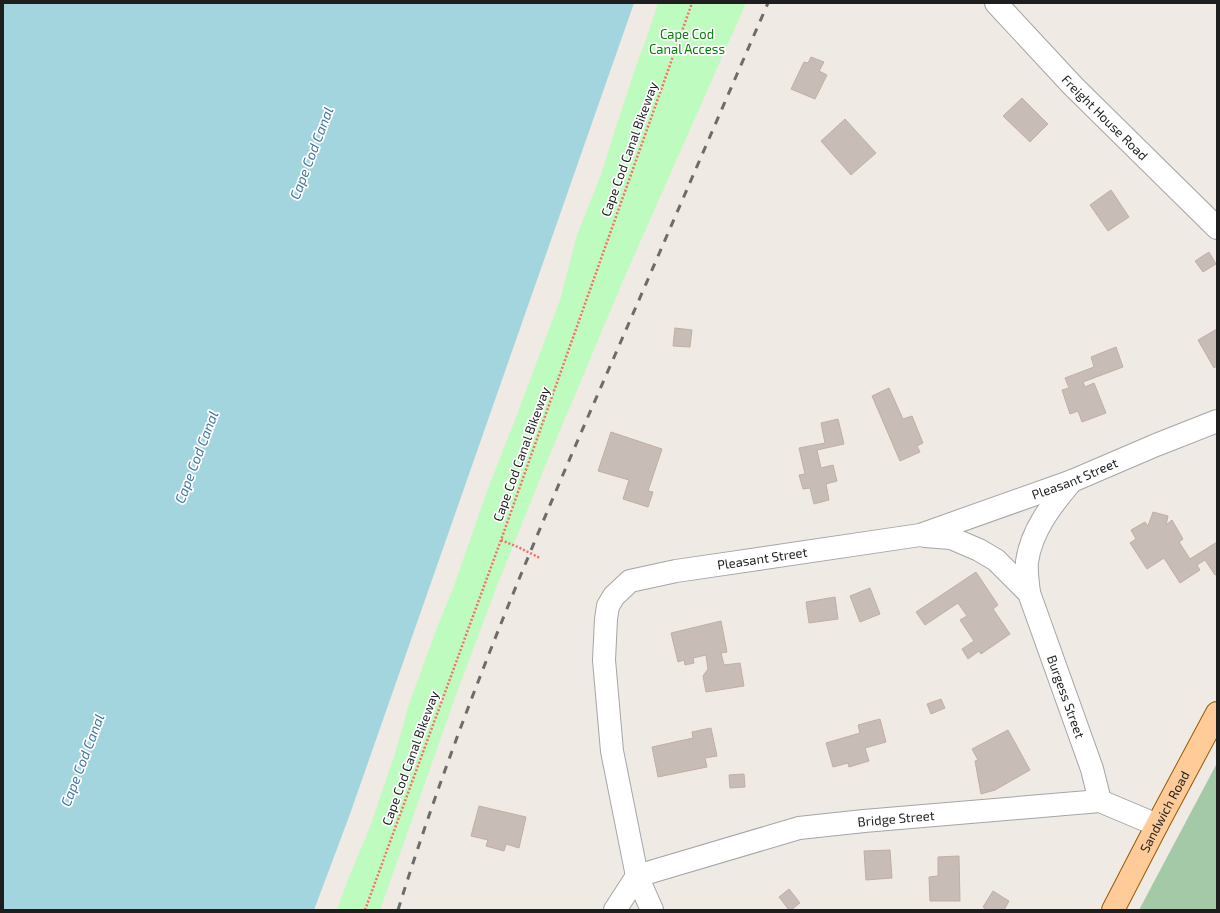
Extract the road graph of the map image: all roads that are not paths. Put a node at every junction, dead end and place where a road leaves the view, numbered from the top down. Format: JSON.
{"nodes":[{"id":1,"x":996,"y":3,"type":"edge"},
{"id":2,"x":1217,"y":228,"type":"edge"},
{"id":3,"x":1217,"y":421,"type":"edge"},
{"id":4,"x":1072,"y":481,"type":"junction"},
{"id":5,"x":920,"y":535,"type":"junction"},
{"id":6,"x":1029,"y":593,"type":"junction"},
{"id":7,"x":1217,"y":714,"type":"edge"},
{"id":8,"x":1212,"y":734,"type":"edge"},
{"id":9,"x":1100,"y":801,"type":"junction"},
{"id":10,"x":1157,"y":825,"type":"junction"},
{"id":11,"x":637,"y":876,"type":"junction"},
{"id":12,"x":1116,"y":909,"type":"edge"},
{"id":13,"x":615,"y":910,"type":"edge"},
{"id":14,"x":652,"y":910,"type":"edge"}],
"edges":[{"from":1,"to":2,"type":"street","name":"Freight House Road"},
{"from":3,"to":4,"type":"street","name":"Pleasant Street"},
{"from":4,"to":5,"type":"street","name":"Pleasant Street"},
{"from":4,"to":6,"type":"street","name":"Burgess Street"},
{"from":5,"to":6,"type":"street","name":"Burgess Street"},
{"from":5,"to":11,"type":"street","name":"Pleasant Street"},
{"from":6,"to":9,"type":"street","name":"Burgess Street"},
{"from":7,"to":8,"type":"main road","name":"Sandwich Road"},
{"from":8,"to":10,"type":"main road","name":"Sandwich Road"},
{"from":9,"to":10,"type":"street","name":"Bridge Street"},
{"from":9,"to":11,"type":"street","name":"Bridge Street"},
{"from":10,"to":12,"type":"main road","name":"Sandwich Road"},
{"from":11,"to":13,"type":"street"},
{"from":11,"to":14,"type":"street","name":"Pleasant Street"}]}
